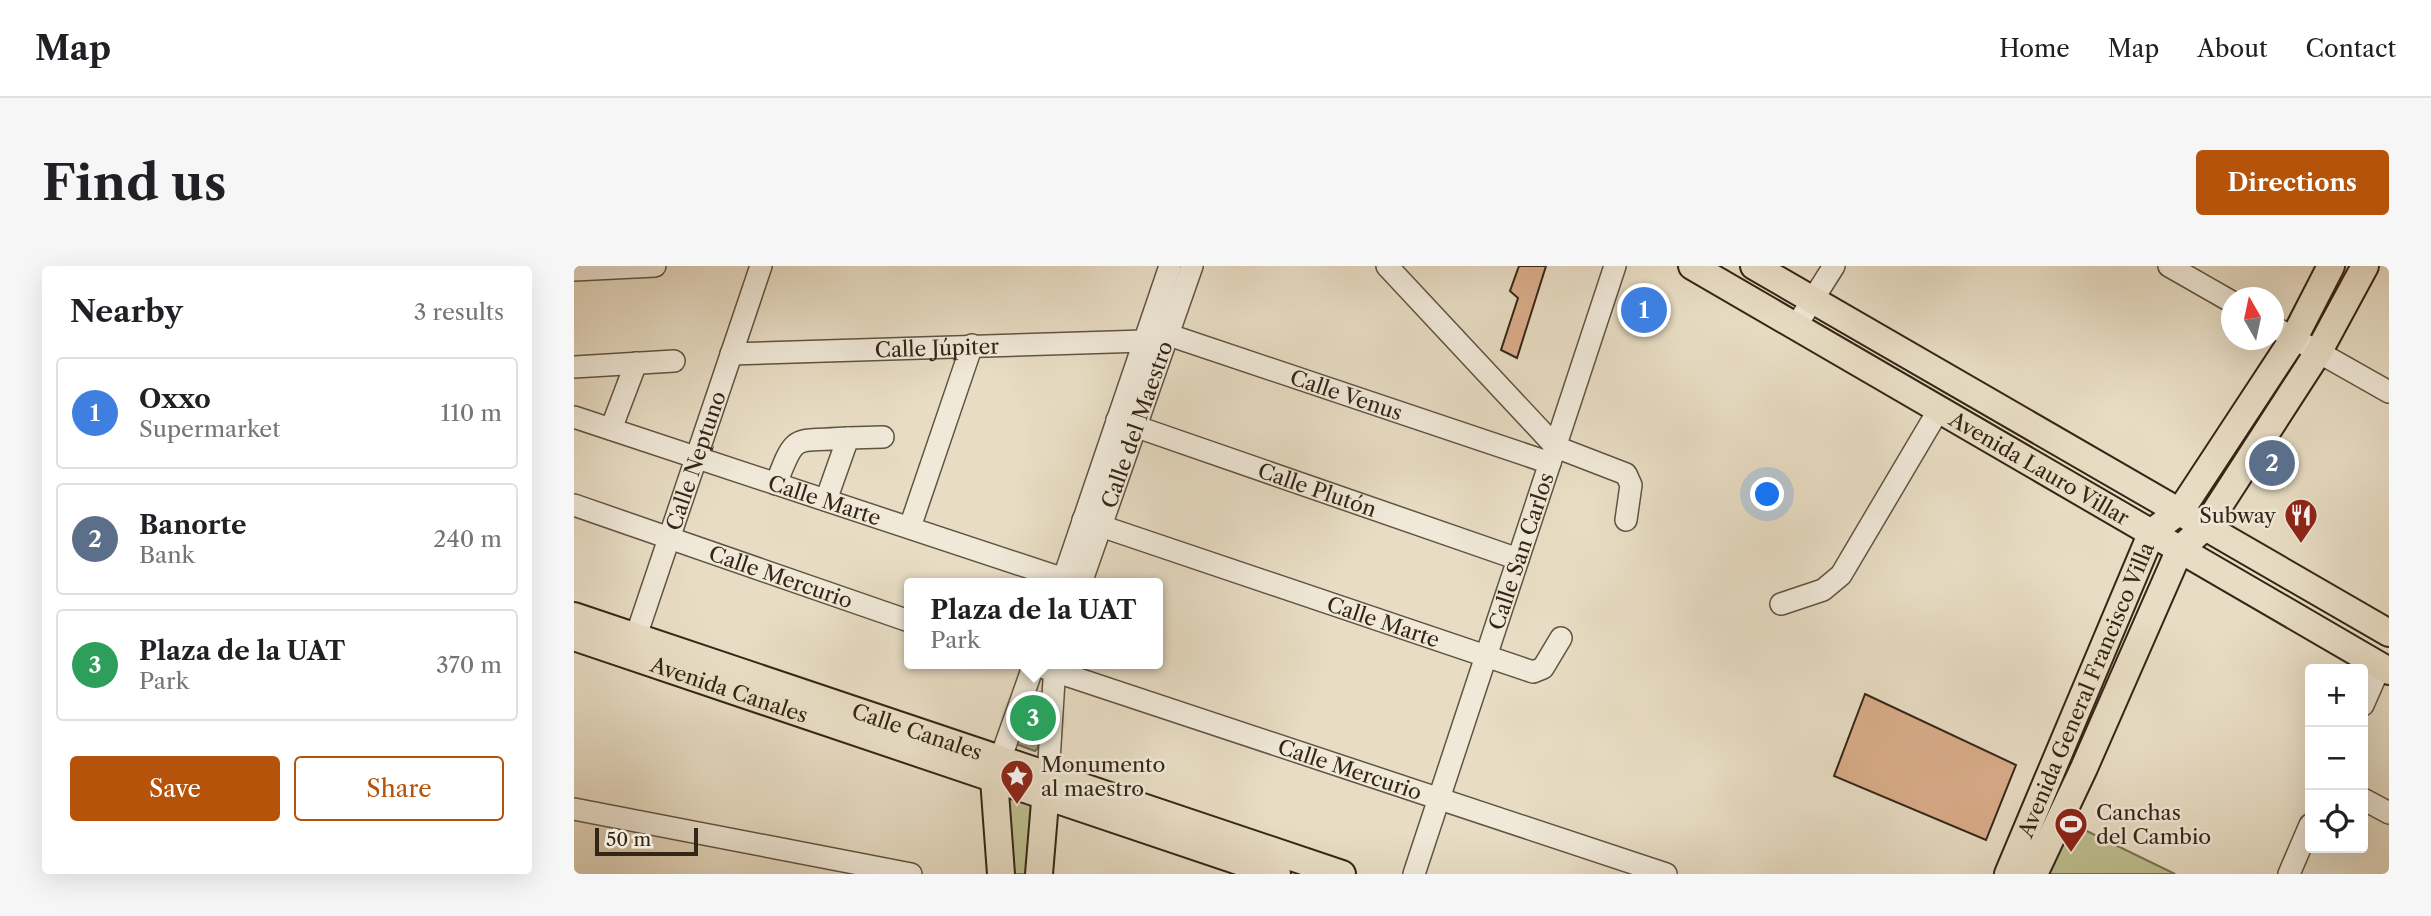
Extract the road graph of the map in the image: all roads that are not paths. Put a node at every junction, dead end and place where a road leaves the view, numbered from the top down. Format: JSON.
{"nodes":[{"id":1,"x":655,"y":266,"type":"edge"},
{"id":2,"x":761,"y":266,"type":"edge"},
{"id":3,"x":1170,"y":266,"type":"edge"},
{"id":4,"x":1192,"y":266,"type":"edge"},
{"id":5,"x":1387,"y":266,"type":"edge"},
{"id":6,"x":1615,"y":266,"type":"edge"},
{"id":7,"x":1692,"y":266,"type":"edge"},
{"id":8,"x":1754,"y":266,"type":"edge"},
{"id":9,"x":1834,"y":266,"type":"edge"},
{"id":10,"x":2331,"y":266,"type":"edge"},
{"id":11,"x":2365,"y":266,"type":"edge"},
{"id":12,"x":2175,"y":268,"type":"edge"},
{"id":13,"x":574,"y":270,"type":"edge"},
{"id":14,"x":2221,"y":296,"type":"edge"},
{"id":15,"x":1814,"y":301,"type":"junction"},
{"id":16,"x":1796,"y":326,"type":"junction"},
{"id":17,"x":2284,"y":332,"type":"edge"},
{"id":18,"x":1169,"y":335,"type":"junction"},
{"id":19,"x":1143,"y":341,"type":"junction"},
{"id":20,"x":972,"y":345,"type":"junction"},
{"id":21,"x":2274,"y":350,"type":"edge"},
{"id":22,"x":2319,"y":351,"type":"junction"},
{"id":23,"x":731,"y":354,"type":"junction"},
{"id":24,"x":674,"y":361,"type":"dead end"},
{"id":25,"x":636,"y":363,"type":"junction"},
{"id":26,"x":574,"y":367,"type":"edge"},
{"id":27,"x":2389,"y":392,"type":"edge"},
{"id":28,"x":1938,"y":411,"type":"junction"},
{"id":29,"x":574,"y":416,"type":"edge"},
{"id":30,"x":1117,"y":420,"type":"junction"},
{"id":31,"x":611,"y":429,"type":"junction"},
{"id":32,"x":1136,"y":429,"type":"junction"},
{"id":33,"x":883,"y":437,"type":"dead end"},
{"id":34,"x":848,"y":438,"type":"junction"},
{"id":35,"x":1553,"y":455,"type":"junction"},
{"id":36,"x":695,"y":459,"type":"junction"},
{"id":37,"x":776,"y":484,"type":"junction"},
{"id":38,"x":827,"y":500,"type":"junction"},
{"id":39,"x":574,"y":505,"type":"edge"},
{"id":40,"x":2181,"y":510,"type":"junction"},
{"id":41,"x":1626,"y":520,"type":"dead end"},
{"id":42,"x":1092,"y":525,"type":"junction"},
{"id":43,"x":2206,"y":526,"type":"junction"},
{"id":44,"x":910,"y":527,"type":"junction"},
{"id":45,"x":2152,"y":532,"type":"junction"},
{"id":46,"x":669,"y":538,"type":"junction"},
{"id":47,"x":2180,"y":549,"type":"junction"},
{"id":48,"x":1518,"y":559,"type":"junction"},
{"id":49,"x":1058,"y":578,"type":"edge"},
{"id":50,"x":1072,"y":578,"type":"edge"},
{"id":51,"x":1781,"y":604,"type":"dead end"},
{"id":52,"x":574,"y":615,"type":"edge"},
{"id":53,"x":904,"y":619,"type":"edge"},
{"id":54,"x":2389,"y":633,"type":"edge"},
{"id":55,"x":574,"y":637,"type":"edge"},
{"id":56,"x":1561,"y":638,"type":"dead end"},
{"id":57,"x":633,"y":646,"type":"junction"},
{"id":58,"x":1486,"y":656,"type":"junction"},
{"id":59,"x":1040,"y":669,"type":"edge"},
{"id":60,"x":1042,"y":669,"type":"edge"},
{"id":61,"x":1054,"y":669,"type":"edge"},
{"id":62,"x":2384,"y":669,"type":"edge"},
{"id":63,"x":2368,"y":696,"type":"edge"},
{"id":64,"x":997,"y":770,"type":"junction"},
{"id":65,"x":1046,"y":786,"type":"junction"},
{"id":66,"x":1439,"y":797,"type":"junction"},
{"id":67,"x":2368,"y":802,"type":"edge"},
{"id":68,"x":574,"y":809,"type":"edge"},
{"id":69,"x":2389,"y":813,"type":"edge"},
{"id":70,"x":2305,"y":837,"type":"edge"},
{"id":71,"x":911,"y":874,"type":"edge"},
{"id":72,"x":1001,"y":874,"type":"edge"},
{"id":73,"x":1039,"y":874,"type":"edge"},
{"id":74,"x":1277,"y":874,"type":"edge"},
{"id":75,"x":1342,"y":874,"type":"edge"},
{"id":76,"x":1414,"y":874,"type":"edge"},
{"id":77,"x":1666,"y":874,"type":"edge"},
{"id":78,"x":2008,"y":874,"type":"edge"},
{"id":79,"x":2034,"y":874,"type":"edge"},
{"id":80,"x":2289,"y":874,"type":"edge"}],
"edges":[{"from":1,"to":13,"type":"street"},
{"from":2,"to":23,"type":"street","name":"Calle Neptuno"},
{"from":3,"to":19,"type":"street","name":"Calle del Maestro"},
{"from":4,"to":18,"type":"street","name":"Calle del Maestro"},
{"from":5,"to":35,"type":"street"},
{"from":6,"to":35,"type":"street","name":"Calle San Carlos"},
{"from":7,"to":16,"type":"main road","name":"Avenida Lauro Villar"},
{"from":8,"to":15,"type":"main road","name":"Avenida Lauro Villar"},
{"from":9,"to":15,"type":"street"},
{"from":10,"to":17,"type":"main road","name":"Avenida General Francisco Villa"},
{"from":11,"to":22,"type":"main road","name":"Avenida General Francisco Villa"},
{"from":12,"to":14,"type":"street"},
{"from":15,"to":16,"type":"street"},
{"from":15,"to":40,"type":"main road","name":"Avenida Lauro Villar"},
{"from":16,"to":28,"type":"main road","name":"Avenida Lauro Villar"},
{"from":17,"to":22,"type":"street"},
{"from":18,"to":19,"type":"street"},
{"from":18,"to":32,"type":"street","name":"Calle del Maestro"},
{"from":18,"to":35,"type":"street","name":"Calle Venus"},
{"from":19,"to":20,"type":"street","name":"Calle Júpiter"},
{"from":19,"to":30,"type":"street","name":"Calle del Maestro"},
{"from":20,"to":23,"type":"street","name":"Calle Júpiter"},
{"from":20,"to":44,"type":"street"},
{"from":21,"to":40,"type":"main road","name":"Avenida General Francisco Villa"},
{"from":22,"to":27,"type":"street"},
{"from":22,"to":43,"type":"main road","name":"Avenida General Francisco Villa"},
{"from":23,"to":36,"type":"street","name":"Calle Neptuno"},
{"from":24,"to":25,"type":"street"},
{"from":25,"to":26,"type":"street"},
{"from":25,"to":31,"type":"street"},
{"from":28,"to":45,"type":"main road","name":"Avenida Lauro Villar"},
{"from":28,"to":51,"type":"street"},
{"from":29,"to":31,"type":"street","name":"Calle Marte"},
{"from":30,"to":32,"type":"street","name":"Calle Plutón"},
{"from":30,"to":42,"type":"street","name":"Calle del Maestro"},
{"from":31,"to":36,"type":"street","name":"Calle Marte"},
{"from":32,"to":42,"type":"street","name":"Calle del Maestro"},
{"from":32,"to":48,"type":"street","name":"Calle Plutón"},
{"from":33,"to":34,"type":"street"},
{"from":34,"to":37,"type":"street"},
{"from":34,"to":38,"type":"street"},
{"from":35,"to":41,"type":"street","name":"Calle San Carlos"},
{"from":35,"to":48,"type":"street","name":"Calle San Carlos"},
{"from":36,"to":37,"type":"street","name":"Calle Marte"},
{"from":36,"to":46,"type":"street","name":"Calle Neptuno"},
{"from":37,"to":38,"type":"street","name":"Calle Marte"},
{"from":38,"to":44,"type":"street","name":"Calle Marte"},
{"from":39,"to":46,"type":"street","name":"Calle Mercurio"},
{"from":40,"to":43,"type":"main road","name":"Avenida Lauro Villar"},
{"from":40,"to":45,"type":"main road","name":"Avenida General Francisco Villa"},
{"from":42,"to":50,"type":"street","name":"Calle del Maestro"},
{"from":42,"to":58,"type":"street","name":"Calle Marte"},
{"from":43,"to":47,"type":"main road","name":"Avenida General Francisco Villa"},
{"from":43,"to":54,"type":"main road","name":"Avenida Lauro Villar"},
{"from":44,"to":49,"type":"street","name":"Calle Marte"},
{"from":45,"to":47,"type":"main road","name":"Avenida Lauro Villar"},
{"from":45,"to":78,"type":"main road","name":"Avenida General Francisco Villa"},
{"from":46,"to":53,"type":"street","name":"Calle Mercurio"},
{"from":46,"to":57,"type":"street","name":"Calle Neptuno"},
{"from":47,"to":62,"type":"main road","name":"Avenida Lauro Villar"},
{"from":47,"to":79,"type":"main road","name":"Avenida General Francisco Villa"},
{"from":48,"to":58,"type":"street","name":"Calle San Carlos"},
{"from":52,"to":57,"type":"main road","name":"Calle Canales"},
{"from":55,"to":57,"type":"main road","name":"Avenida Canales"},
{"from":56,"to":58,"type":"street","name":"Calle San Carlos"},
{"from":57,"to":64,"type":"main road","name":"Calle Canales"},
{"from":58,"to":66,"type":"street","name":"Calle San Carlos"},
{"from":59,"to":64,"type":"street"},
{"from":60,"to":65,"type":"street"},
{"from":61,"to":66,"type":"street","name":"Calle Mercurio"},
{"from":62,"to":63,"type":"street"},
{"from":64,"to":65,"type":"main road","name":"Calle Canales"},
{"from":64,"to":72,"type":"main road"},
{"from":65,"to":73,"type":"main road"},
{"from":65,"to":74,"type":"main road","name":"Calle Canales"},
{"from":65,"to":75,"type":"main road","name":"Calle Canales"},
{"from":66,"to":76,"type":"street","name":"Calle San Carlos"},
{"from":66,"to":77,"type":"street","name":"Calle Mercurio"},
{"from":67,"to":69,"type":"street"},
{"from":68,"to":71,"type":"street"},
{"from":70,"to":80,"type":"street"}]}
